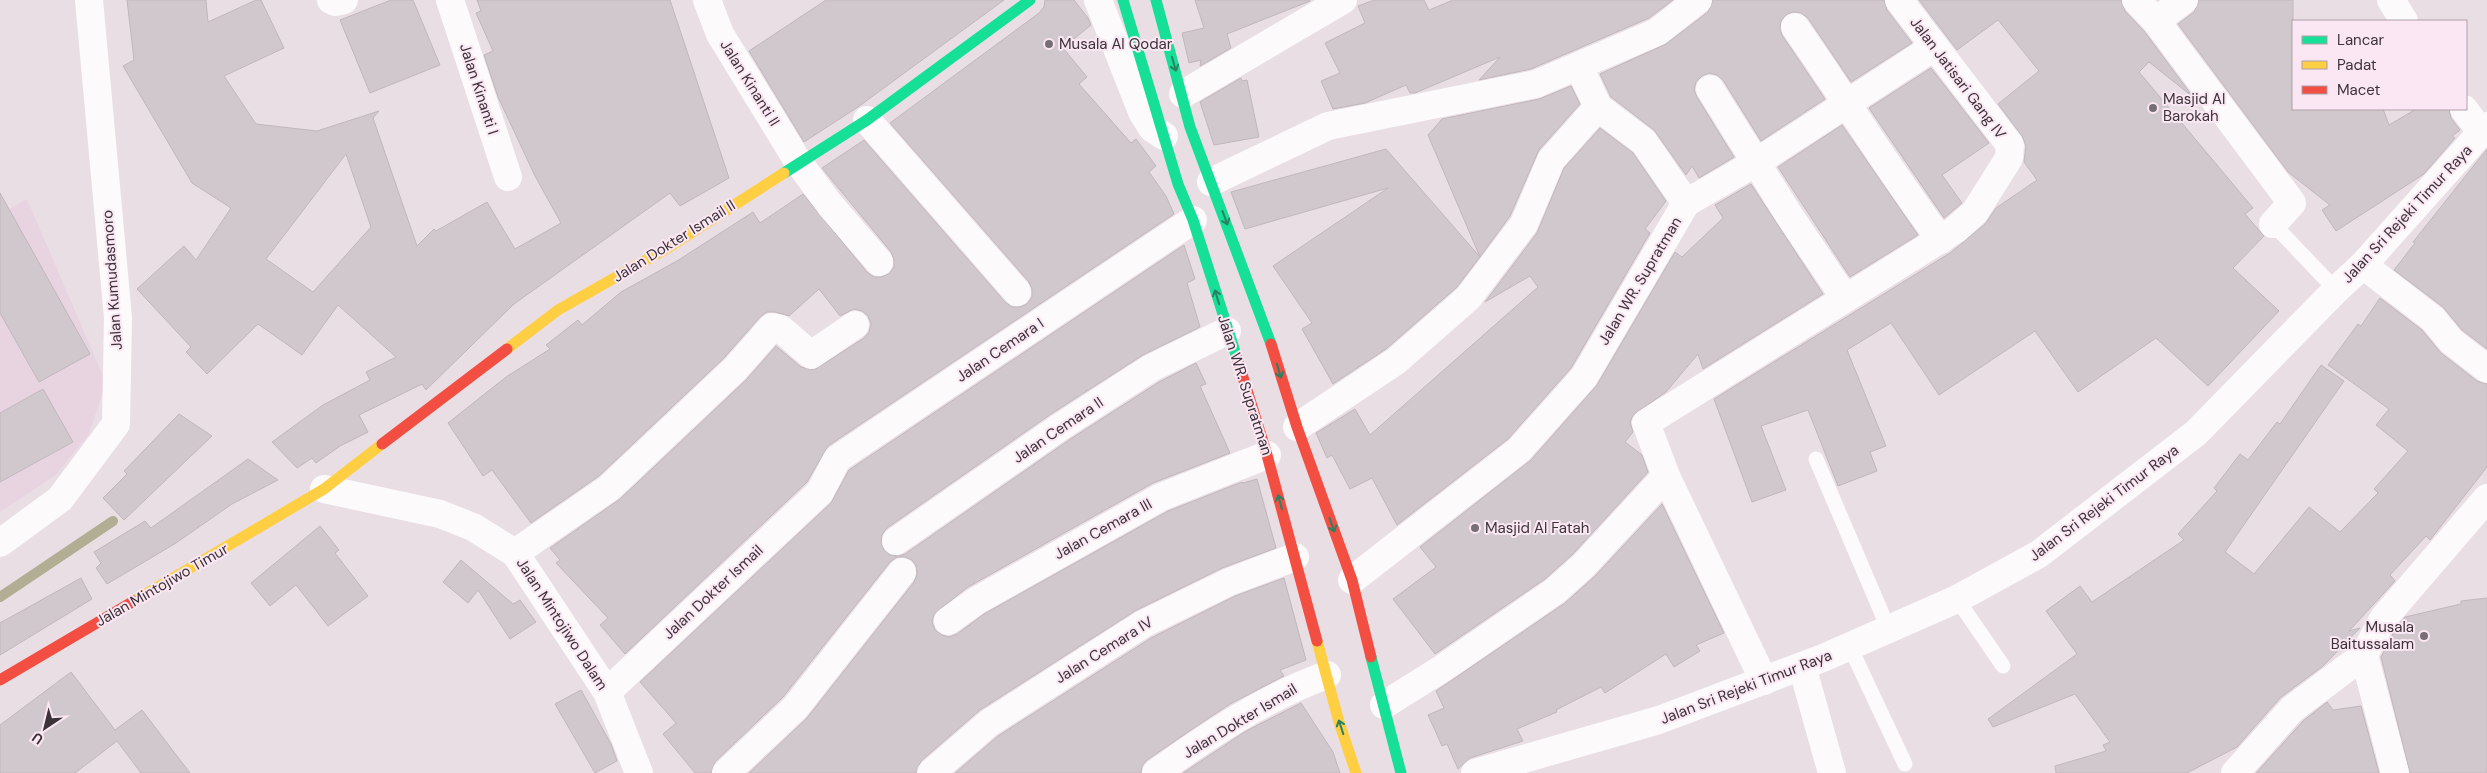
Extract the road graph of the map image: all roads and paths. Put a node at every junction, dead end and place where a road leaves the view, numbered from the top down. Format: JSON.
{"nodes":[{"id":1,"x":89,"y":0,"type":"edge"},
{"id":2,"x":331,"y":0,"type":"edge"},
{"id":3,"x":344,"y":0,"type":"edge"},
{"id":4,"x":450,"y":0,"type":"edge"},
{"id":5,"x":707,"y":0,"type":"edge"},
{"id":6,"x":1030,"y":0,"type":"edge"},
{"id":7,"x":1098,"y":0,"type":"edge"},
{"id":8,"x":1123,"y":0,"type":"edge"},
{"id":9,"x":1156,"y":0,"type":"edge"},
{"id":10,"x":1343,"y":0,"type":"edge"},
{"id":11,"x":1698,"y":0,"type":"edge"},
{"id":12,"x":1899,"y":0,"type":"edge"},
{"id":13,"x":2136,"y":0,"type":"edge"},
{"id":14,"x":2184,"y":0,"type":"edge"},
{"id":15,"x":2391,"y":0,"type":"edge"},
{"id":16,"x":2403,"y":20,"type":"edge"},
{"id":17,"x":2156,"y":21,"type":"junction"},
{"id":18,"x":1794,"y":27,"type":"dead end"},
{"id":19,"x":1934,"y":47,"type":"junction"},
{"id":20,"x":1579,"y":66,"type":"junction"},
{"id":21,"x":1710,"y":89,"type":"dead end"},
{"id":22,"x":1183,"y":94,"type":"junction"},
{"id":23,"x":1848,"y":104,"type":"junction"},
{"id":24,"x":1598,"y":107,"type":"junction"},
{"id":25,"x":2465,"y":110,"type":"edge"},
{"id":26,"x":867,"y":120,"type":"junction"},
{"id":27,"x":2484,"y":129,"type":"edge"},
{"id":28,"x":1164,"y":136,"type":"junction"},
{"id":29,"x":1757,"y":162,"type":"junction"},
{"id":30,"x":799,"y":163,"type":"junction"},
{"id":31,"x":508,"y":177,"type":"dead end"},
{"id":32,"x":1211,"y":182,"type":"junction"},
{"id":33,"x":1686,"y":203,"type":"junction"},
{"id":34,"x":1193,"y":220,"type":"junction"},
{"id":35,"x":2274,"y":224,"type":"joint"},
{"id":36,"x":1948,"y":235,"type":"junction"},
{"id":37,"x":879,"y":262,"type":"dead end"},
{"id":38,"x":2363,"y":265,"type":"junction"},
{"id":39,"x":2336,"y":290,"type":"junction"},
{"id":40,"x":1017,"y":292,"type":"dead end"},
{"id":41,"x":1845,"y":298,"type":"junction"},
{"id":42,"x":856,"y":325,"type":"dead end"},
{"id":43,"x":1227,"y":331,"type":"junction"},
{"id":44,"x":2487,"y":369,"type":"edge"},
{"id":45,"x":1297,"y":427,"type":"junction"},
{"id":46,"x":1267,"y":455,"type":"junction"},
{"id":47,"x":1816,"y":459,"type":"dead end"},
{"id":48,"x":1666,"y":476,"type":"junction"},
{"id":49,"x":324,"y":489,"type":"junction"},
{"id":50,"x":820,"y":492,"type":"joint"},
{"id":51,"x":2487,"y":498,"type":"edge"},
{"id":52,"x":896,"y":541,"type":"dead end"},
{"id":53,"x":0,"y":543,"type":"edge"},
{"id":54,"x":515,"y":553,"type":"junction"},
{"id":55,"x":1294,"y":557,"type":"junction"},
{"id":56,"x":902,"y":572,"type":"dead end"},
{"id":57,"x":1352,"y":580,"type":"junction"},
{"id":58,"x":1957,"y":599,"type":"junction"},
{"id":59,"x":948,"y":621,"type":"dead end"},
{"id":60,"x":1889,"y":630,"type":"junction"},
{"id":61,"x":1850,"y":647,"type":"junction"},
{"id":62,"x":2364,"y":655,"type":"junction"},
{"id":63,"x":1802,"y":666,"type":"junction"},
{"id":64,"x":2002,"y":666,"type":"dead end"},
{"id":65,"x":1327,"y":675,"type":"junction"},
{"id":66,"x":0,"y":680,"type":"edge"},
{"id":67,"x":1764,"y":681,"type":"junction"},
{"id":68,"x":607,"y":692,"type":"junction"},
{"id":69,"x":1384,"y":705,"type":"junction"},
{"id":70,"x":1905,"y":764,"type":"dead end"},
{"id":71,"x":639,"y":773,"type":"edge"},
{"id":72,"x":726,"y":773,"type":"edge"},
{"id":73,"x":931,"y":773,"type":"edge"},
{"id":74,"x":1156,"y":773,"type":"edge"},
{"id":75,"x":1356,"y":773,"type":"edge"},
{"id":76,"x":1401,"y":773,"type":"edge"},
{"id":77,"x":1475,"y":773,"type":"edge"},
{"id":78,"x":1832,"y":773,"type":"edge"},
{"id":79,"x":2235,"y":773,"type":"edge"},
{"id":80,"x":2395,"y":773,"type":"edge"}],
"edges":[{"from":1,"to":53,"type":"street","name":"Jalan Kumudasmoro"},
{"from":2,"to":3,"type":"street"},
{"from":4,"to":31,"type":"street","name":"Jalan Kinanti I"},
{"from":5,"to":30,"type":"street","name":"Jalan Kinanti II"},
{"from":6,"to":26,"type":"main road","name":"Jalan Dokter Ismail II"},
{"from":7,"to":28,"type":"street"},
{"from":8,"to":28,"type":"main road","name":"Jalan WR. Supratman"},
{"from":9,"to":22,"type":"main road","one_way":true},
{"from":10,"to":22,"type":"street"},
{"from":11,"to":20,"type":"street"},
{"from":12,"to":19,"type":"street","name":"Jalan Jatisari Gang IV"},
{"from":13,"to":17,"type":"street"},
{"from":14,"to":17,"type":"street"},
{"from":15,"to":16,"type":"street"},
{"from":17,"to":35,"type":"street"},
{"from":18,"to":23,"type":"street"},
{"from":19,"to":23,"type":"street"},
{"from":19,"to":36,"type":"street","name":"Jalan Jatisari Gang IV"},
{"from":20,"to":24,"type":"street"},
{"from":20,"to":32,"type":"street"},
{"from":21,"to":29,"type":"street"},
{"from":22,"to":32,"type":"main road"},
{"from":23,"to":29,"type":"street"},
{"from":23,"to":36,"type":"street"},
{"from":24,"to":33,"type":"street"},
{"from":24,"to":45,"type":"street"},
{"from":25,"to":27,"type":"street"},
{"from":26,"to":30,"type":"main road","name":"Jalan Dokter Ismail II"},
{"from":26,"to":40,"type":"street"},
{"from":27,"to":38,"type":"street","name":"Jalan Sri Rejeki Timur Raya"},
{"from":28,"to":34,"type":"main road","name":"Jalan WR. Supratman"},
{"from":29,"to":33,"type":"street"},
{"from":29,"to":41,"type":"street"},
{"from":30,"to":37,"type":"street","name":"Jalan Kinanti II"},
{"from":30,"to":49,"type":"main road","name":"Jalan Dokter Ismail II"},
{"from":32,"to":45,"type":"main road","one_way":true},
{"from":33,"to":57,"type":"street","name":"Jalan WR. Supratman"},
{"from":43,"to":34,"type":"main road","name":"Jalan WR. Supratman","one_way":true},
{"from":34,"to":50,"type":"street","name":"Jalan Cemara I"},
{"from":35,"to":39,"type":"lane"},
{"from":36,"to":41,"type":"street","name":"Jalan Jatisari Gang IV"},
{"from":38,"to":39,"type":"street","name":"Jalan Sri Rejeki Timur Raya"},
{"from":38,"to":44,"type":"street"},
{"from":39,"to":58,"type":"street","name":"Jalan Sri Rejeki Timur Raya"},
{"from":41,"to":48,"type":"street","name":"Jalan Jatisari Gang IV"},
{"from":42,"to":54,"type":"street"},
{"from":43,"to":46,"type":"main road","name":"Jalan WR. Supratman"},
{"from":43,"to":52,"type":"street","name":"Jalan Cemara II"},
{"from":45,"to":57,"type":"main road","one_way":true},
{"from":55,"to":46,"type":"main road","name":"Jalan WR. Supratman","one_way":true},
{"from":46,"to":59,"type":"street","name":"Jalan Cemara III"},
{"from":47,"to":60,"type":"lane"},
{"from":48,"to":67,"type":"street"},
{"from":48,"to":69,"type":"street"},
{"from":49,"to":54,"type":"street","name":"Jalan Mintojiwo Dalam"},
{"from":49,"to":66,"type":"main road","name":"Jalan Mintojiwo Timur"},
{"from":50,"to":68,"type":"street","name":"Jalan Dokter Ismail"},
{"from":51,"to":62,"type":"street"},
{"from":54,"to":68,"type":"street","name":"Jalan Mintojiwo Dalam"},
{"from":55,"to":65,"type":"main road","name":"Jalan WR. Supratman"},
{"from":55,"to":73,"type":"street","name":"Jalan Cemara IV"},
{"from":56,"to":72,"type":"street"},
{"from":57,"to":69,"type":"main road"},
{"from":58,"to":60,"type":"street","name":"Jalan Sri Rejeki Timur Raya"},
{"from":58,"to":64,"type":"lane"},
{"from":60,"to":61,"type":"street","name":"Jalan Sri Rejeki Timur Raya"},
{"from":61,"to":63,"type":"street","name":"Jalan Sri Rejeki Timur Raya"},
{"from":61,"to":70,"type":"lane"},
{"from":62,"to":79,"type":"street"},
{"from":62,"to":80,"type":"street"},
{"from":63,"to":67,"type":"street","name":"Jalan Sri Rejeki Timur Raya"},
{"from":63,"to":78,"type":"street"},
{"from":65,"to":74,"type":"street","name":"Jalan Dokter Ismail"},
{"from":75,"to":65,"type":"main road","name":"Jalan WR. Supratman","one_way":true},
{"from":67,"to":77,"type":"street","name":"Jalan Sri Rejeki Timur Raya"},
{"from":68,"to":71,"type":"street","name":"Jalan Mintojiwo Dalam"},
{"from":69,"to":76,"type":"main road"}]}
